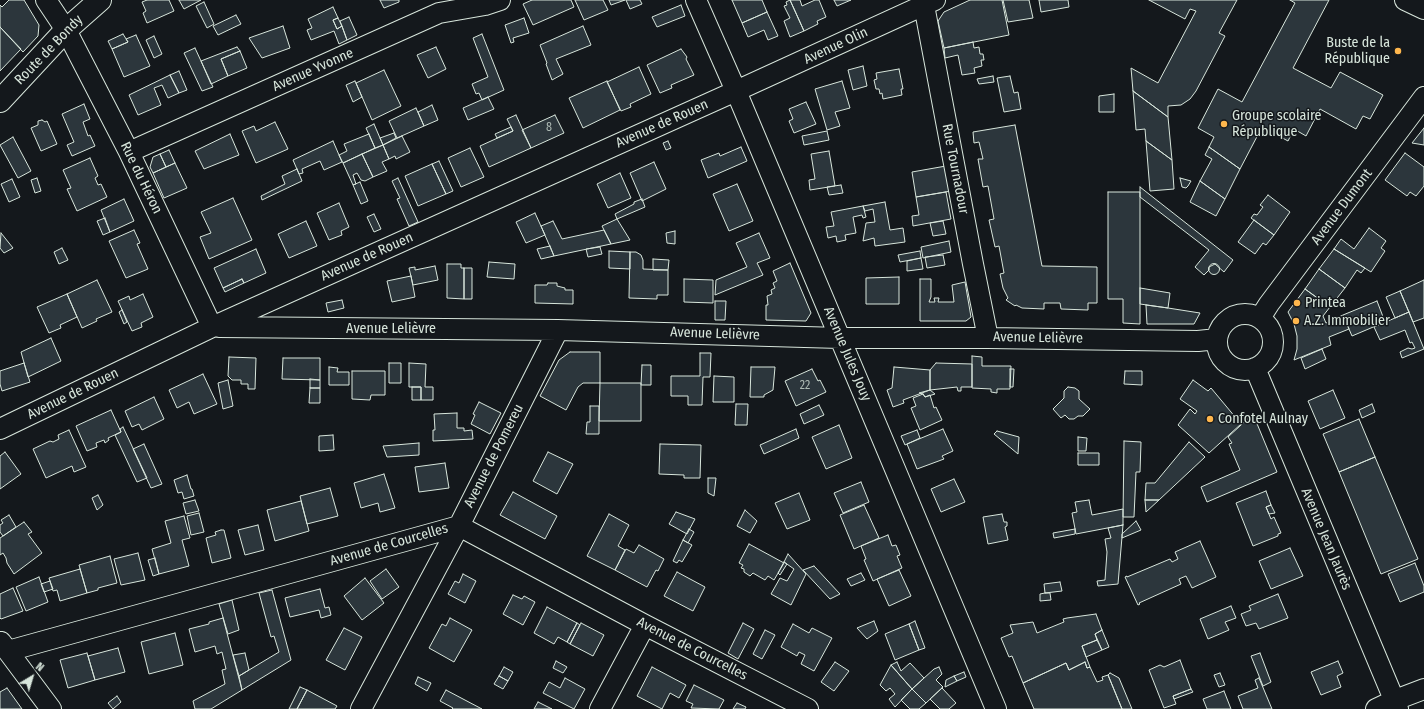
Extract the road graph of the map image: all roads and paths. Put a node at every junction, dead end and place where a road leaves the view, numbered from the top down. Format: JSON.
{"nodes":[{"id":1,"x":46,"y":0,"type":"edge"},
{"id":2,"x":100,"y":0,"type":"edge"},
{"id":3,"x":500,"y":0,"type":"edge"},
{"id":4,"x":696,"y":0,"type":"edge"},
{"id":5,"x":1406,"y":0,"type":"edge"},
{"id":6,"x":928,"y":2,"type":"edge"},
{"id":7,"x":1424,"y":9,"type":"edge"},
{"id":8,"x":66,"y":30,"type":"junction"},
{"id":9,"x":736,"y":91,"type":"junction"},
{"id":10,"x":1424,"y":97,"type":"edge"},
{"id":11,"x":0,"y":101,"type":"edge"},
{"id":12,"x":129,"y":152,"type":"junction"},
{"id":13,"x":1260,"y":318,"type":"junction"},
{"id":14,"x":212,"y":327,"type":"junction"},
{"id":15,"x":558,"y":330,"type":"junction"},
{"id":16,"x":840,"y":338,"type":"junction"},
{"id":17,"x":988,"y":338,"type":"junction"},
{"id":18,"x":1217,"y":339,"type":"junction"},
{"id":19,"x":1255,"y":368,"type":"junction"},
{"id":20,"x":0,"y":429,"type":"edge"},
{"id":21,"x":459,"y":526,"type":"junction"},
{"id":22,"x":645,"y":625,"type":"junction"},
{"id":23,"x":4,"y":646,"type":"edge"},
{"id":24,"x":1424,"y":689,"type":"edge"},
{"id":25,"x":1397,"y":704,"type":"edge"},
{"id":26,"x":51,"y":709,"type":"edge"},
{"id":27,"x":361,"y":709,"type":"edge"},
{"id":28,"x":600,"y":709,"type":"edge"},
{"id":29,"x":808,"y":709,"type":"edge"},
{"id":30,"x":996,"y":709,"type":"edge"},
{"id":31,"x":1376,"y":709,"type":"edge"}],
"edges":[{"from":1,"to":8,"type":"street","name":"Rue du Héron"},
{"from":2,"to":8,"type":"street","name":"Route de Bondy"},
{"from":3,"to":12,"type":"street","name":"Avenue Yvonne"},
{"from":4,"to":9,"type":"street","name":"Avenue Jules Jouy"},
{"from":5,"to":7,"type":"street"},
{"from":6,"to":9,"type":"street","name":"Avenue Olin"},
{"from":6,"to":17,"type":"street","name":"Rue Tournadour"},
{"from":8,"to":11,"type":"street","name":"Route de Bondy"},
{"from":8,"to":12,"type":"street","name":"Rue du Héron"},
{"from":9,"to":14,"type":"street","name":"Avenue de Rouen"},
{"from":9,"to":16,"type":"street","name":"Avenue Jules Jouy"},
{"from":10,"to":13,"type":"street","name":"Avenue Dumont"},
{"from":12,"to":14,"type":"street","name":"Rue du Héron"},
{"from":13,"to":18,"type":"street"},
{"from":13,"to":19,"type":"street"},
{"from":14,"to":15,"type":"street","name":"Avenue Lelièvre"},
{"from":14,"to":20,"type":"street","name":"Avenue de Rouen"},
{"from":15,"to":16,"type":"street","name":"Avenue Lelièvre"},
{"from":15,"to":21,"type":"street","name":"Avenue de Pomereu"},
{"from":16,"to":17,"type":"street","name":"Avenue Lelièvre"},
{"from":16,"to":30,"type":"street","name":"Avenue Jules Jouy"},
{"from":17,"to":18,"type":"street","name":"Avenue Lelièvre"},
{"from":18,"to":19,"type":"street"},
{"from":19,"to":25,"type":"street","name":"Avenue Jean Jaurès"},
{"from":21,"to":22,"type":"street","name":"Avenue de Courcelles"},
{"from":21,"to":23,"type":"street","name":"Avenue de Courcelles"},
{"from":21,"to":27,"type":"street","name":"Avenue de Pomereu"},
{"from":22,"to":28,"type":"street"},
{"from":22,"to":29,"type":"street","name":"Avenue de Courcelles"},
{"from":23,"to":26,"type":"street"},
{"from":24,"to":25,"type":"street"},
{"from":25,"to":31,"type":"street"}]}
